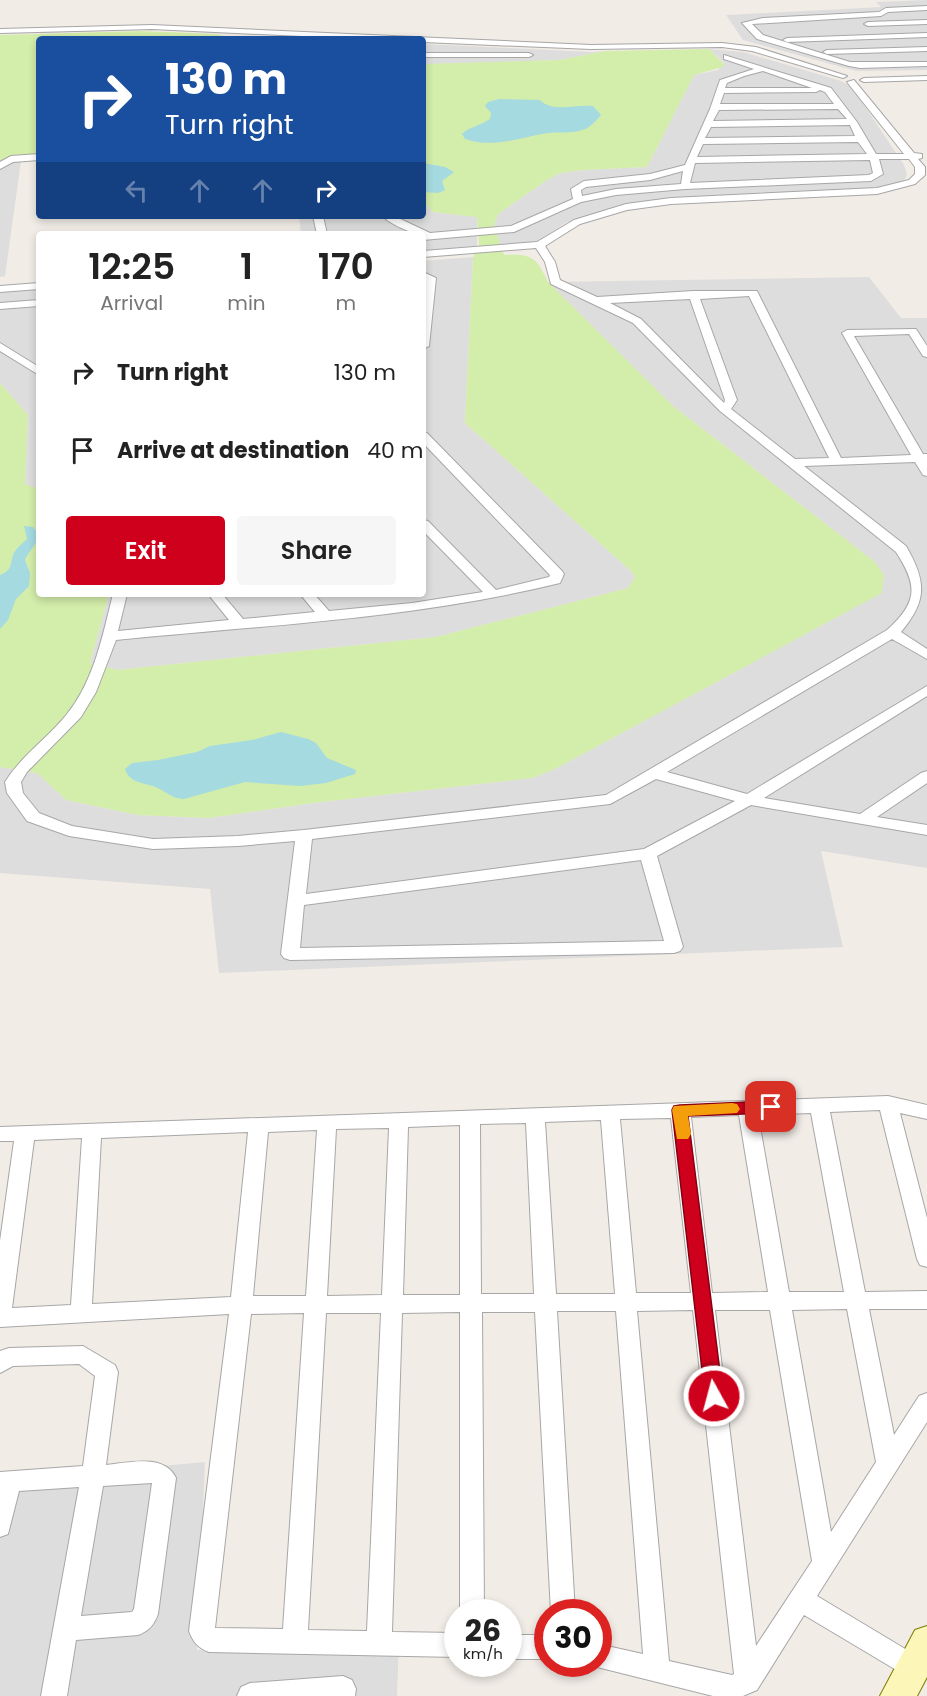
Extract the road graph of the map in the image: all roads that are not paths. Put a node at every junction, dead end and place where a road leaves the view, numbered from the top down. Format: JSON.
{"nodes":[{"id":1,"x":927,"y":8,"type":"edge"},
{"id":2,"x":881,"y":14,"type":"junction"},
{"id":3,"x":927,"y":21,"type":"edge"},
{"id":4,"x":890,"y":23,"type":"junction"},
{"id":5,"x":751,"y":28,"type":"junction"},
{"id":6,"x":0,"y":33,"type":"edge"},
{"id":7,"x":927,"y":35,"type":"edge"},
{"id":8,"x":263,"y":36,"type":"edge"},
{"id":9,"x":333,"y":36,"type":"edge"},
{"id":10,"x":905,"y":36,"type":"junction"},
{"id":11,"x":426,"y":41,"type":"edge"},
{"id":12,"x":433,"y":41,"type":"junction"},
{"id":13,"x":772,"y":41,"type":"junction"},
{"id":14,"x":426,"y":42,"type":"edge"},
{"id":15,"x":923,"y":49,"type":"edge"},
{"id":16,"x":426,"y":52,"type":"edge"},
{"id":17,"x":814,"y":53,"type":"junction"},
{"id":18,"x":539,"y":54,"type":"dead end"},
{"id":19,"x":426,"y":55,"type":"edge"},
{"id":20,"x":727,"y":57,"type":"dead end"},
{"id":21,"x":927,"y":58,"type":"edge"},
{"id":22,"x":927,"y":64,"type":"edge"},
{"id":23,"x":764,"y":69,"type":"junction"},
{"id":24,"x":927,"y":76,"type":"edge"},
{"id":25,"x":854,"y":80,"type":"junction"},
{"id":26,"x":828,"y":90,"type":"junction"},
{"id":27,"x":721,"y":91,"type":"junction"},
{"id":28,"x":842,"y":106,"type":"junction"},
{"id":29,"x":715,"y":107,"type":"junction"},
{"id":30,"x":853,"y":122,"type":"junction"},
{"id":31,"x":707,"y":124,"type":"junction"},
{"id":32,"x":899,"y":125,"type":"dead end"},
{"id":33,"x":861,"y":139,"type":"junction"},
{"id":34,"x":699,"y":141,"type":"junction"},
{"id":35,"x":921,"y":155,"type":"edge"},
{"id":36,"x":36,"y":157,"type":"edge"},
{"id":37,"x":874,"y":158,"type":"junction"},
{"id":38,"x":690,"y":164,"type":"junction"},
{"id":39,"x":0,"y":166,"type":"edge"},
{"id":40,"x":927,"y":179,"type":"edge"},
{"id":41,"x":685,"y":186,"type":"junction"},
{"id":42,"x":578,"y":200,"type":"junction"},
{"id":43,"x":392,"y":219,"type":"edge"},
{"id":44,"x":420,"y":231,"type":"edge"},
{"id":45,"x":426,"y":237,"type":"edge"},
{"id":46,"x":541,"y":247,"type":"junction"},
{"id":47,"x":519,"y":253,"type":"junction"},
{"id":48,"x":426,"y":256,"type":"edge"},
{"id":49,"x":426,"y":256,"type":"edge"},
{"id":50,"x":550,"y":262,"type":"junction"},
{"id":51,"x":426,"y":276,"type":"edge"},
{"id":52,"x":36,"y":281,"type":"edge"},
{"id":53,"x":0,"y":283,"type":"edge"},
{"id":54,"x":36,"y":286,"type":"edge"},
{"id":55,"x":0,"y":289,"type":"edge"},
{"id":56,"x":693,"y":294,"type":"junction"},
{"id":57,"x":592,"y":300,"type":"junction"},
{"id":58,"x":426,"y":301,"type":"edge"},
{"id":59,"x":36,"y":303,"type":"edge"},
{"id":60,"x":0,"y":306,"type":"edge"},
{"id":61,"x":0,"y":346,"type":"edge"},
{"id":62,"x":927,"y":354,"type":"edge"},
{"id":63,"x":36,"y":370,"type":"edge"},
{"id":64,"x":724,"y":410,"type":"junction"},
{"id":65,"x":426,"y":439,"type":"edge"},
{"id":66,"x":923,"y":458,"type":"edge"},
{"id":67,"x":836,"y":460,"type":"junction"},
{"id":68,"x":793,"y":463,"type":"junction"},
{"id":69,"x":927,"y":472,"type":"edge"},
{"id":70,"x":426,"y":527,"type":"edge"},
{"id":71,"x":493,"y":595,"type":"junction"},
{"id":72,"x":119,"y":597,"type":"edge"},
{"id":73,"x":217,"y":597,"type":"edge"},
{"id":74,"x":310,"y":597,"type":"edge"},
{"id":75,"x":403,"y":597,"type":"edge"},
{"id":76,"x":412,"y":607,"type":"junction"},
{"id":77,"x":326,"y":616,"type":"junction"},
{"id":78,"x":240,"y":625,"type":"junction"},
{"id":79,"x":892,"y":633,"type":"junction"},
{"id":80,"x":110,"y":636,"type":"junction"},
{"id":81,"x":927,"y":655,"type":"edge"},
{"id":82,"x":927,"y":690,"type":"edge"},
{"id":83,"x":656,"y":774,"type":"junction"},
{"id":84,"x":927,"y":776,"type":"edge"},
{"id":85,"x":749,"y":800,"type":"junction"},
{"id":86,"x":863,"y":819,"type":"junction"},
{"id":87,"x":927,"y":830,"type":"edge"},
{"id":88,"x":304,"y":835,"type":"junction"},
{"id":89,"x":648,"y":854,"type":"junction"},
{"id":90,"x":296,"y":901,"type":"junction"},
{"id":91,"x":888,"y":1103,"type":"junction"},
{"id":92,"x":819,"y":1106,"type":"junction"},
{"id":93,"x":747,"y":1108,"type":"junction"},
{"id":94,"x":680,"y":1110,"type":"junction"},
{"id":95,"x":927,"y":1112,"type":"edge"},
{"id":96,"x":610,"y":1113,"type":"junction"},
{"id":97,"x":535,"y":1115,"type":"junction"},
{"id":98,"x":470,"y":1118,"type":"junction"},
{"id":99,"x":399,"y":1120,"type":"junction"},
{"id":100,"x":327,"y":1122,"type":"junction"},
{"id":101,"x":259,"y":1125,"type":"junction"},
{"id":102,"x":92,"y":1131,"type":"junction"},
{"id":103,"x":25,"y":1133,"type":"junction"},
{"id":104,"x":0,"y":1134,"type":"edge"},
{"id":105,"x":927,"y":1259,"type":"edge"},
{"id":106,"x":856,"y":1300,"type":"junction"},
{"id":107,"x":927,"y":1300,"type":"edge"},
{"id":108,"x":703,"y":1301,"type":"junction"},
{"id":109,"x":780,"y":1301,"type":"junction"},
{"id":110,"x":546,"y":1302,"type":"junction"},
{"id":111,"x":626,"y":1302,"type":"junction"},
{"id":112,"x":471,"y":1303,"type":"junction"},
{"id":113,"x":316,"y":1304,"type":"junction"},
{"id":114,"x":392,"y":1304,"type":"junction"},
{"id":115,"x":241,"y":1305,"type":"junction"},
{"id":116,"x":81,"y":1313,"type":"junction"},
{"id":117,"x":0,"y":1317,"type":"edge"},
{"id":118,"x":0,"y":1364,"type":"edge"},
{"id":119,"x":927,"y":1403,"type":"edge"},
{"id":120,"x":888,"y":1464,"type":"junction"},
{"id":121,"x":93,"y":1476,"type":"junction"},
{"id":122,"x":5,"y":1481,"type":"edge"},
{"id":123,"x":0,"y":1526,"type":"edge"},
{"id":124,"x":824,"y":1563,"type":"junction"},
{"id":125,"x":472,"y":1599,"type":"edge"},
{"id":126,"x":562,"y":1599,"type":"edge"},
{"id":127,"x":800,"y":1599,"type":"junction"},
{"id":128,"x":66,"y":1629,"type":"junction"},
{"id":129,"x":295,"y":1642,"type":"junction"},
{"id":130,"x":379,"y":1644,"type":"junction"},
{"id":131,"x":444,"y":1646,"type":"edge"},
{"id":132,"x":612,"y":1659,"type":"edge"},
{"id":133,"x":912,"y":1669,"type":"edge"},
{"id":134,"x":657,"y":1670,"type":"junction"},
{"id":135,"x":748,"y":1681,"type":"junction"},
{"id":136,"x":54,"y":1696,"type":"edge"},
{"id":137,"x":249,"y":1696,"type":"edge"},
{"id":138,"x":342,"y":1696,"type":"edge"}],
"edges":[{"from":1,"to":2,"type":"street"},
{"from":2,"to":4,"type":"street"},
{"from":2,"to":5,"type":"street"},
{"from":3,"to":4,"type":"street"},
{"from":4,"to":5,"type":"street"},
{"from":4,"to":10,"type":"street"},
{"from":5,"to":13,"type":"street"},
{"from":6,"to":8,"type":"street"},
{"from":6,"to":9,"type":"street"},
{"from":7,"to":10,"type":"street"},
{"from":10,"to":13,"type":"street"},
{"from":10,"to":15,"type":"street"},
{"from":11,"to":12,"type":"street"},
{"from":12,"to":14,"type":"street"},
{"from":12,"to":16,"type":"street"},
{"from":12,"to":25,"type":"street"},
{"from":13,"to":17,"type":"street"},
{"from":15,"to":17,"type":"street"},
{"from":15,"to":21,"type":"street"},
{"from":17,"to":22,"type":"street"},
{"from":18,"to":19,"type":"street"},
{"from":20,"to":23,"type":"street"},
{"from":23,"to":26,"type":"street"},
{"from":23,"to":27,"type":"street"},
{"from":24,"to":25,"type":"street"},
{"from":25,"to":32,"type":"street"},
{"from":25,"to":35,"type":"street"},
{"from":26,"to":27,"type":"street"},
{"from":26,"to":28,"type":"street"},
{"from":27,"to":29,"type":"street"},
{"from":28,"to":29,"type":"street"},
{"from":28,"to":30,"type":"street"},
{"from":29,"to":31,"type":"street"},
{"from":30,"to":31,"type":"street"},
{"from":30,"to":33,"type":"street"},
{"from":31,"to":34,"type":"street"},
{"from":33,"to":34,"type":"street"},
{"from":33,"to":37,"type":"street"},
{"from":34,"to":38,"type":"street"},
{"from":35,"to":37,"type":"street"},
{"from":35,"to":46,"type":"street"},
{"from":36,"to":39,"type":"street"},
{"from":37,"to":38,"type":"street"},
{"from":37,"to":41,"type":"street"},
{"from":38,"to":41,"type":"street"},
{"from":38,"to":42,"type":"street"},
{"from":40,"to":46,"type":"street"},
{"from":41,"to":42,"type":"street"},
{"from":42,"to":45,"type":"street"},
{"from":43,"to":44,"type":"street"},
{"from":46,"to":47,"type":"street"},
{"from":46,"to":48,"type":"street"},
{"from":46,"to":50,"type":"street"},
{"from":47,"to":49,"type":"street"},
{"from":47,"to":50,"type":"street"},
{"from":50,"to":57,"type":"street"},
{"from":51,"to":58,"type":"street"},
{"from":52,"to":53,"type":"street"},
{"from":54,"to":55,"type":"street"},
{"from":56,"to":57,"type":"street"},
{"from":56,"to":64,"type":"street"},
{"from":56,"to":67,"type":"street"},
{"from":57,"to":64,"type":"street"},
{"from":59,"to":60,"type":"street"},
{"from":61,"to":63,"type":"street"},
{"from":62,"to":66,"type":"street"},
{"from":64,"to":68,"type":"street"},
{"from":65,"to":71,"type":"street"},
{"from":66,"to":67,"type":"street"},
{"from":66,"to":69,"type":"street"},
{"from":67,"to":68,"type":"street"},
{"from":68,"to":79,"type":"street"},
{"from":70,"to":71,"type":"street"},
{"from":71,"to":76,"type":"street"},
{"from":72,"to":80,"type":"street"},
{"from":73,"to":78,"type":"street"},
{"from":74,"to":77,"type":"street"},
{"from":75,"to":76,"type":"street"},
{"from":76,"to":77,"type":"street"},
{"from":77,"to":78,"type":"street"},
{"from":78,"to":80,"type":"street"},
{"from":79,"to":81,"type":"street"},
{"from":79,"to":83,"type":"street"},
{"from":80,"to":88,"type":"street"},
{"from":82,"to":85,"type":"street"},
{"from":83,"to":85,"type":"street"},
{"from":83,"to":88,"type":"street"},
{"from":84,"to":86,"type":"street"},
{"from":85,"to":86,"type":"street"},
{"from":85,"to":89,"type":"street"},
{"from":86,"to":87,"type":"street"},
{"from":88,"to":90,"type":"street"},
{"from":89,"to":90,"type":"street"},
{"from":89,"to":90,"type":"street"},
{"from":91,"to":92,"type":"street"},
{"from":91,"to":95,"type":"street"},
{"from":91,"to":105,"type":"street"},
{"from":92,"to":93,"type":"street"},
{"from":92,"to":106,"type":"street"},
{"from":93,"to":94,"type":"street"},
{"from":93,"to":109,"type":"street"},
{"from":94,"to":96,"type":"street"},
{"from":94,"to":108,"type":"street"},
{"from":96,"to":97,"type":"street"},
{"from":96,"to":111,"type":"street"},
{"from":97,"to":98,"type":"street"},
{"from":97,"to":110,"type":"street"},
{"from":98,"to":99,"type":"street"},
{"from":98,"to":112,"type":"street"},
{"from":99,"to":100,"type":"street"},
{"from":99,"to":114,"type":"street"},
{"from":100,"to":101,"type":"street"},
{"from":100,"to":113,"type":"street"},
{"from":101,"to":102,"type":"street"},
{"from":101,"to":115,"type":"street"},
{"from":102,"to":103,"type":"street"},
{"from":102,"to":116,"type":"street"},
{"from":103,"to":104,"type":"street"},
{"from":103,"to":117,"type":"street"},
{"from":106,"to":107,"type":"street"},
{"from":106,"to":109,"type":"street"},
{"from":106,"to":120,"type":"street"},
{"from":108,"to":109,"type":"street"},
{"from":108,"to":111,"type":"street"},
{"from":108,"to":135,"type":"street"},
{"from":109,"to":124,"type":"street"},
{"from":110,"to":111,"type":"street"},
{"from":110,"to":112,"type":"street"},
{"from":110,"to":126,"type":"street"},
{"from":111,"to":134,"type":"street"},
{"from":112,"to":114,"type":"street"},
{"from":112,"to":125,"type":"street"},
{"from":113,"to":114,"type":"street"},
{"from":113,"to":115,"type":"street"},
{"from":113,"to":129,"type":"street"},
{"from":114,"to":130,"type":"street"},
{"from":115,"to":116,"type":"street"},
{"from":115,"to":129,"type":"street"},
{"from":116,"to":117,"type":"street"},
{"from":118,"to":121,"type":"street"},
{"from":119,"to":120,"type":"street"},
{"from":120,"to":124,"type":"street"},
{"from":121,"to":122,"type":"street"},
{"from":121,"to":128,"type":"street"},
{"from":121,"to":128,"type":"street"},
{"from":122,"to":123,"type":"street"},
{"from":124,"to":127,"type":"street"},
{"from":127,"to":133,"type":"street"},
{"from":127,"to":135,"type":"street"},
{"from":128,"to":136,"type":"street"},
{"from":129,"to":130,"type":"street"},
{"from":130,"to":131,"type":"street"},
{"from":132,"to":134,"type":"street"},
{"from":134,"to":135,"type":"street"},
{"from":137,"to":138,"type":"street"}]}
